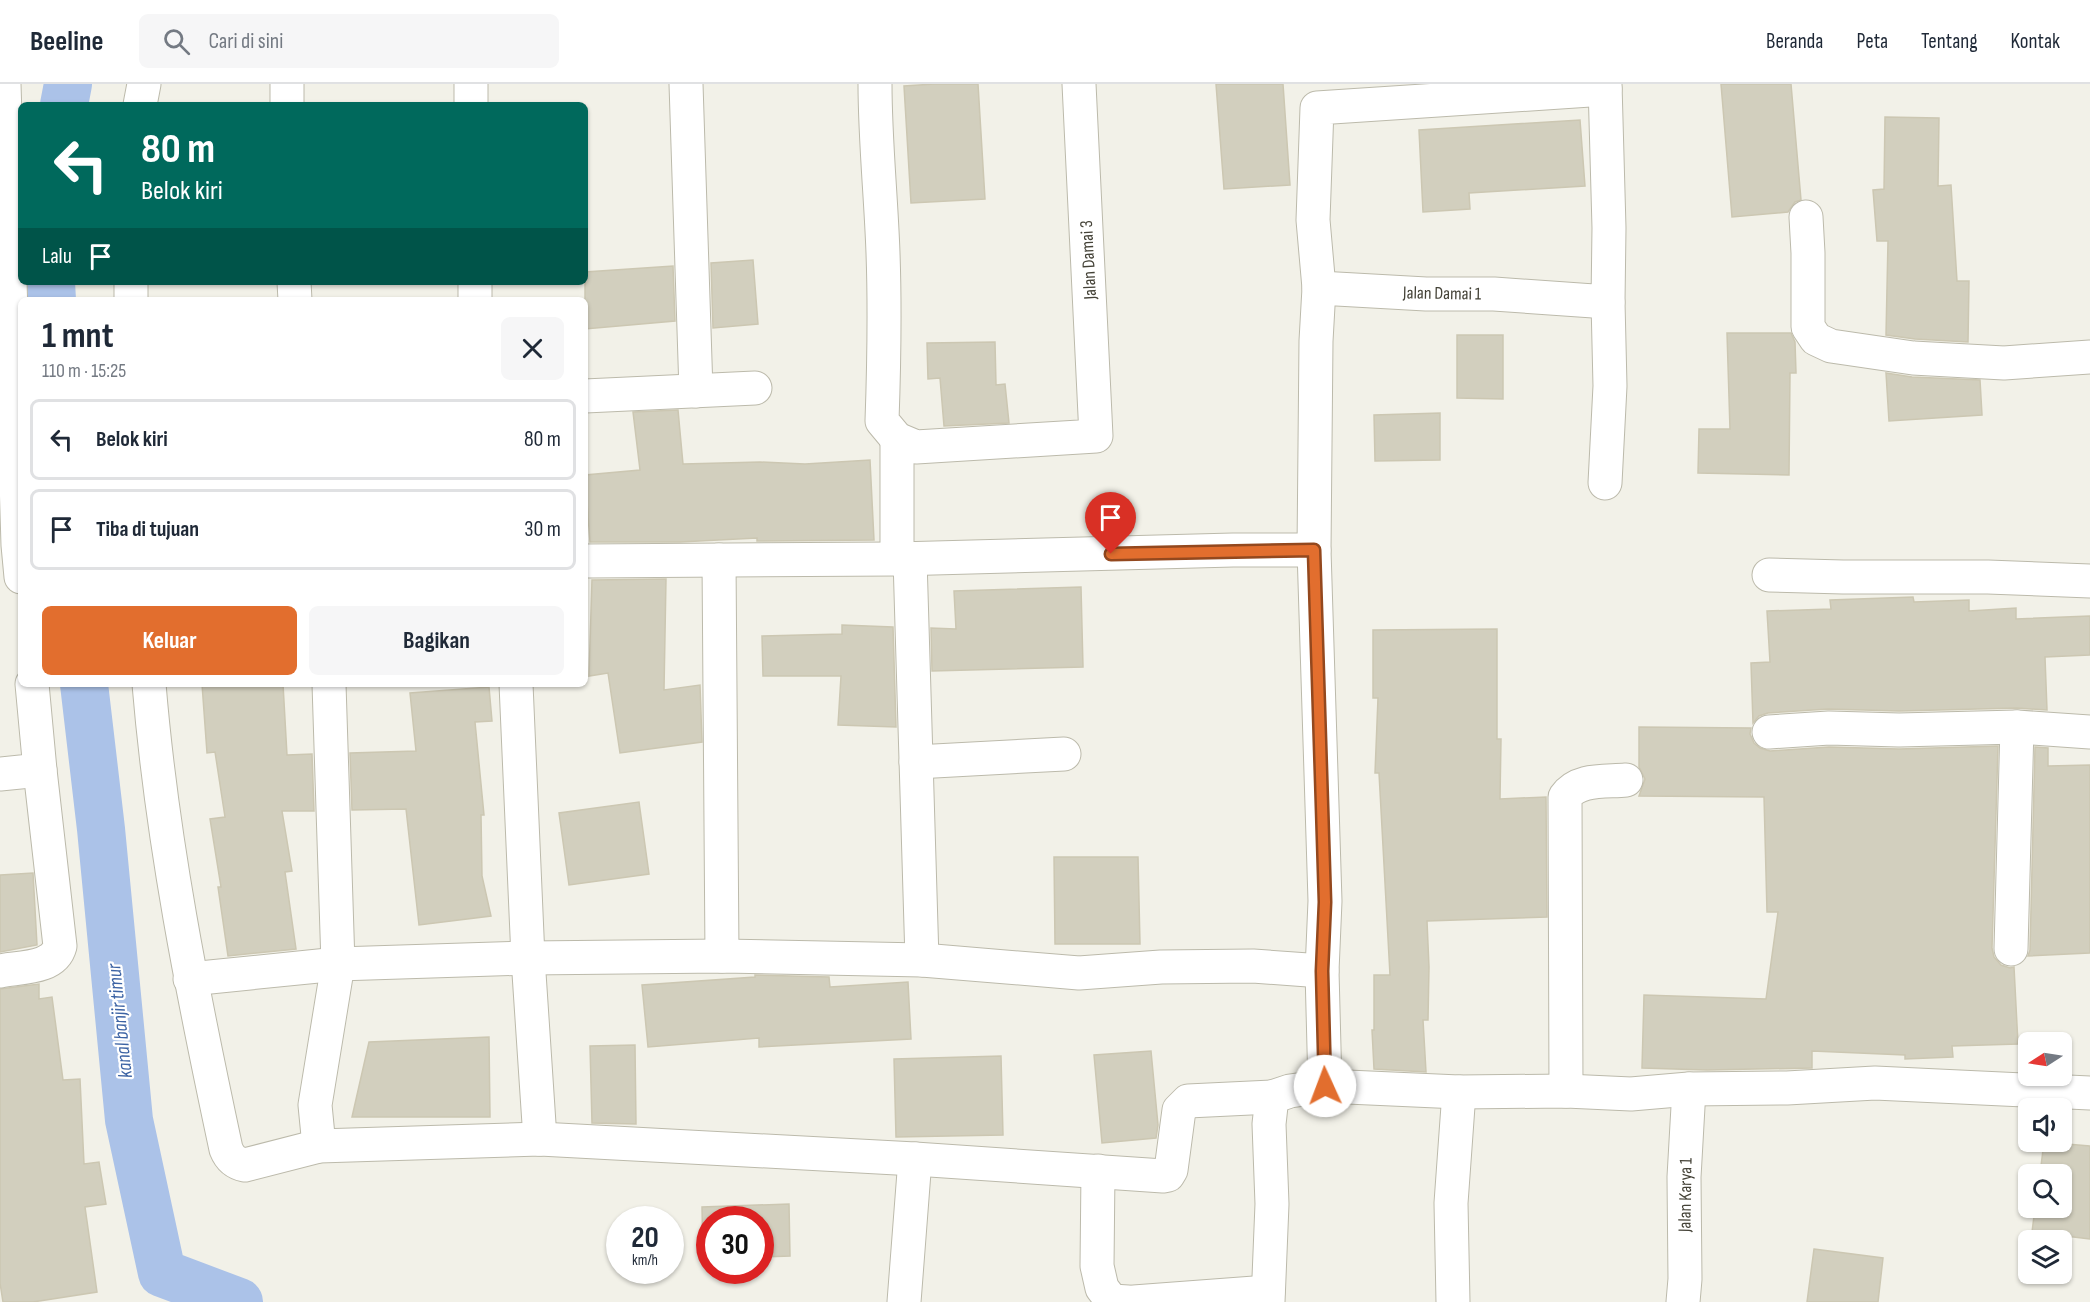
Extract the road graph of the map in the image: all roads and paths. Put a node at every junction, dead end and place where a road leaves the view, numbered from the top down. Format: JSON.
{"nodes":[{"id":1,"x":4,"y":84,"type":"edge"},
{"id":2,"x":144,"y":84,"type":"edge"},
{"id":3,"x":286,"y":84,"type":"edge"},
{"id":4,"x":471,"y":84,"type":"edge"},
{"id":5,"x":686,"y":84,"type":"edge"},
{"id":6,"x":875,"y":84,"type":"edge"},
{"id":7,"x":1079,"y":84,"type":"edge"},
{"id":8,"x":1605,"y":86,"type":"edge"},
{"id":9,"x":1316,"y":96,"type":"edge"},
{"id":10,"x":141,"y":102,"type":"edge"},
{"id":11,"x":287,"y":102,"type":"edge"},
{"id":12,"x":471,"y":102,"type":"edge"},
{"id":13,"x":1806,"y":217,"type":"dead end"},
{"id":14,"x":1319,"y":288,"type":"junction"},
{"id":15,"x":1608,"y":302,"type":"junction"},
{"id":16,"x":2090,"y":357,"type":"edge"},
{"id":17,"x":754,"y":388,"type":"dead end"},
{"id":18,"x":696,"y":391,"type":"junction"},
{"id":19,"x":588,"y":396,"type":"edge"},
{"id":20,"x":897,"y":439,"type":"junction"},
{"id":21,"x":1605,"y":483,"type":"dead end"},
{"id":22,"x":9,"y":546,"type":"edge"},
{"id":23,"x":1314,"y":550,"type":"junction"},
{"id":24,"x":903,"y":559,"type":"junction"},
{"id":25,"x":719,"y":560,"type":"junction"},
{"id":26,"x":588,"y":561,"type":"edge"},
{"id":27,"x":18,"y":569,"type":"edge"},
{"id":28,"x":1769,"y":575,"type":"dead end"},
{"id":29,"x":2090,"y":581,"type":"edge"},
{"id":30,"x":32,"y":687,"type":"edge"},
{"id":31,"x":149,"y":687,"type":"edge"},
{"id":32,"x":329,"y":687,"type":"edge"},
{"id":33,"x":516,"y":687,"type":"edge"},
{"id":34,"x":2017,"y":727,"type":"junction"},
{"id":35,"x":1769,"y":732,"type":"dead end"},
{"id":36,"x":2090,"y":732,"type":"edge"},
{"id":37,"x":1064,"y":754,"type":"dead end"},
{"id":38,"x":916,"y":762,"type":"junction"},
{"id":39,"x":40,"y":770,"type":"junction"},
{"id":40,"x":0,"y":774,"type":"edge"},
{"id":41,"x":1626,"y":780,"type":"dead end"},
{"id":42,"x":2011,"y":949,"type":"dead end"},
{"id":43,"x":722,"y":956,"type":"junction"},
{"id":44,"x":528,"y":958,"type":"junction"},
{"id":45,"x":922,"y":960,"type":"junction"},
{"id":46,"x":338,"y":964,"type":"junction"},
{"id":47,"x":0,"y":971,"type":"edge"},
{"id":48,"x":1322,"y":971,"type":"junction"},
{"id":49,"x":190,"y":979,"type":"junction"},
{"id":50,"x":1325,"y":1086,"type":"junction"},
{"id":51,"x":1689,"y":1089,"type":"junction"},
{"id":52,"x":1566,"y":1091,"type":"junction"},
{"id":53,"x":1459,"y":1092,"type":"junction"},
{"id":54,"x":2090,"y":1093,"type":"edge"},
{"id":55,"x":1272,"y":1097,"type":"junction"},
{"id":56,"x":540,"y":1139,"type":"junction"},
{"id":57,"x":319,"y":1146,"type":"junction"},
{"id":58,"x":915,"y":1159,"type":"junction"},
{"id":59,"x":1098,"y":1172,"type":"junction"},
{"id":60,"x":1268,"y":1297,"type":"edge"},
{"id":61,"x":904,"y":1302,"type":"edge"},
{"id":62,"x":1128,"y":1302,"type":"edge"},
{"id":63,"x":1134,"y":1302,"type":"edge"},
{"id":64,"x":1453,"y":1302,"type":"edge"},
{"id":65,"x":1683,"y":1302,"type":"edge"}],
"edges":[{"from":1,"to":22,"type":"street"},
{"from":2,"to":10,"type":"street"},
{"from":3,"to":11,"type":"street"},
{"from":4,"to":12,"type":"street"},
{"from":5,"to":18,"type":"street"},
{"from":6,"to":20,"type":"street"},
{"from":7,"to":20,"type":"street","name":"Jalan Damai 3"},
{"from":8,"to":9,"type":"street"},
{"from":8,"to":15,"type":"street"},
{"from":9,"to":14,"type":"street"},
{"from":13,"to":16,"type":"street"},
{"from":14,"to":15,"type":"street","name":"Jalan Damai 1"},
{"from":14,"to":23,"type":"street"},
{"from":15,"to":21,"type":"street"},
{"from":17,"to":18,"type":"street"},
{"from":18,"to":19,"type":"street"},
{"from":20,"to":24,"type":"street"},
{"from":22,"to":27,"type":"street"},
{"from":23,"to":24,"type":"street"},
{"from":23,"to":48,"type":"street"},
{"from":24,"to":25,"type":"street"},
{"from":24,"to":38,"type":"street"},
{"from":25,"to":26,"type":"street"},
{"from":25,"to":43,"type":"street"},
{"from":28,"to":29,"type":"street"},
{"from":30,"to":39,"type":"street"},
{"from":31,"to":49,"type":"street"},
{"from":32,"to":46,"type":"street"},
{"from":33,"to":44,"type":"street"},
{"from":34,"to":35,"type":"street"},
{"from":34,"to":36,"type":"street"},
{"from":34,"to":42,"type":"street"},
{"from":37,"to":38,"type":"street"},
{"from":38,"to":45,"type":"street"},
{"from":39,"to":40,"type":"street"},
{"from":39,"to":47,"type":"street"},
{"from":41,"to":52,"type":"street"},
{"from":43,"to":44,"type":"street"},
{"from":43,"to":45,"type":"street"},
{"from":44,"to":46,"type":"street"},
{"from":44,"to":56,"type":"street"},
{"from":45,"to":48,"type":"street"},
{"from":46,"to":49,"type":"street"},
{"from":46,"to":57,"type":"street"},
{"from":48,"to":50,"type":"street"},
{"from":49,"to":57,"type":"street"},
{"from":50,"to":53,"type":"street"},
{"from":50,"to":55,"type":"street"},
{"from":51,"to":52,"type":"street"},
{"from":51,"to":54,"type":"street"},
{"from":51,"to":65,"type":"street","name":"Jalan Karya 1"},
{"from":52,"to":53,"type":"street"},
{"from":53,"to":64,"type":"street"},
{"from":55,"to":59,"type":"street"},
{"from":55,"to":60,"type":"street"},
{"from":56,"to":57,"type":"street"},
{"from":56,"to":58,"type":"street"},
{"from":58,"to":59,"type":"street"},
{"from":58,"to":61,"type":"street"},
{"from":59,"to":62,"type":"street"},
{"from":60,"to":63,"type":"street"}]}
